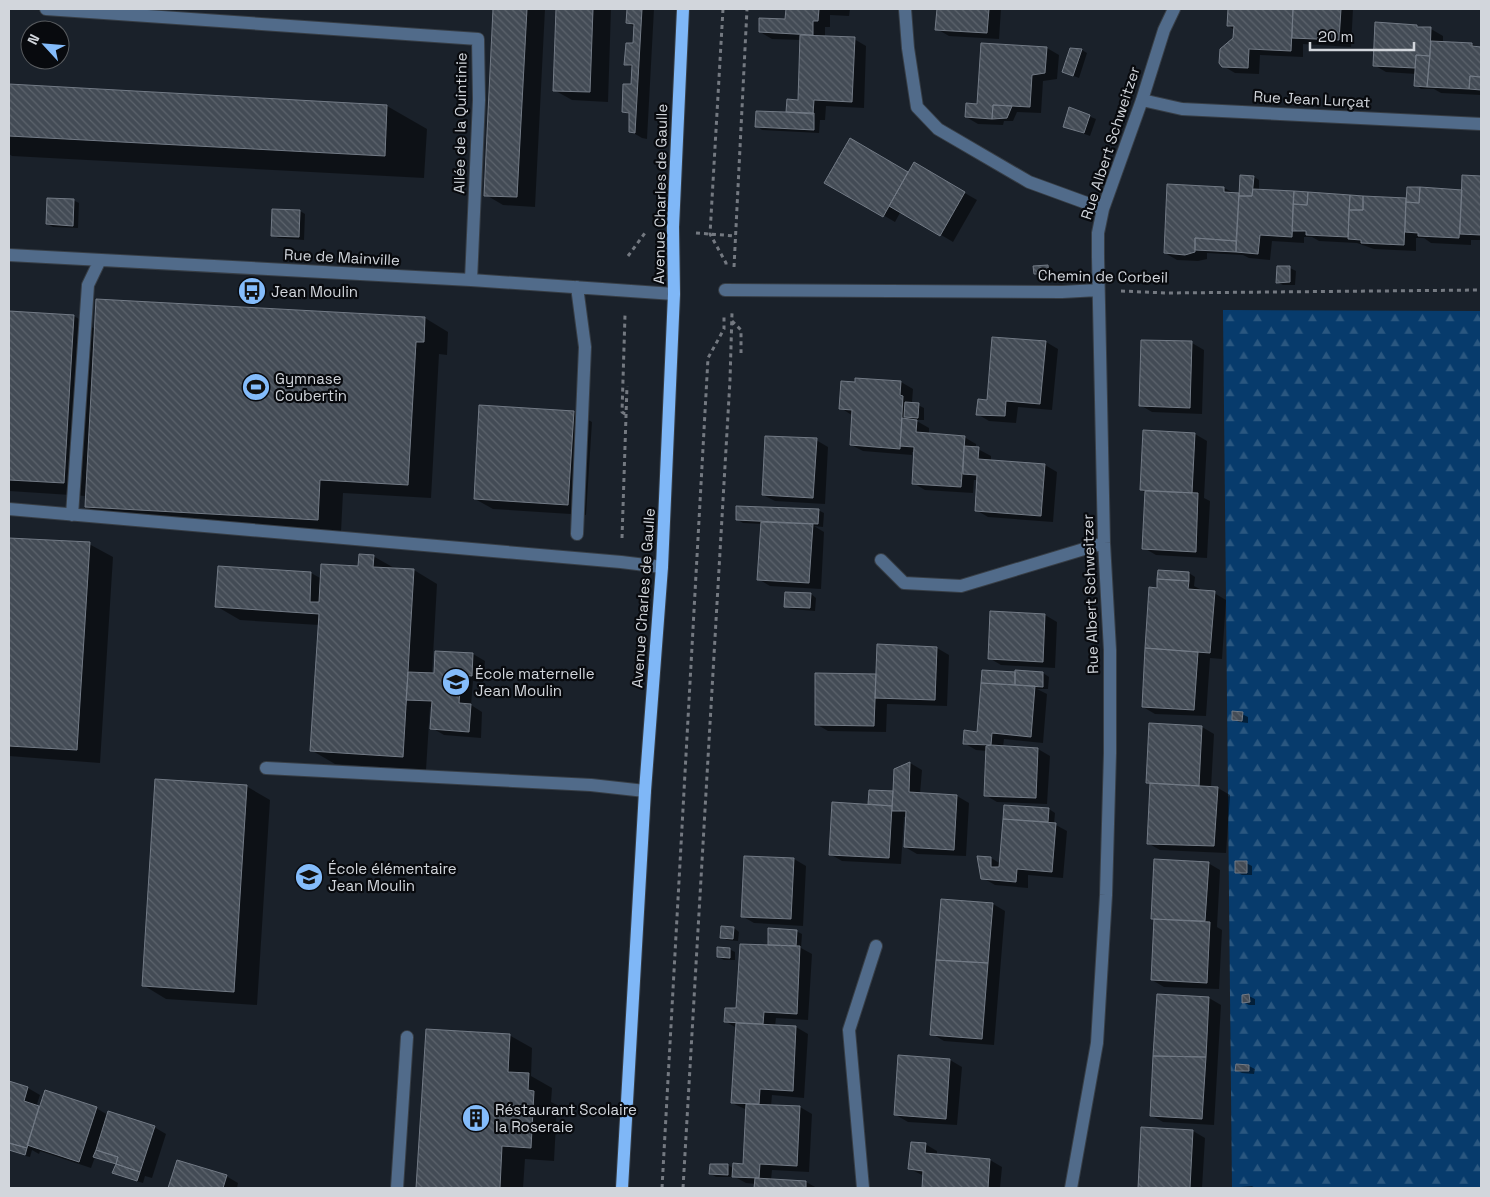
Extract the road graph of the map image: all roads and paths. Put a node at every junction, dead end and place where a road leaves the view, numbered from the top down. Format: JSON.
{"nodes":[{"id":1,"x":46,"y":9,"type":"edge"},
{"id":2,"x":683,"y":9,"type":"edge"},
{"id":3,"x":723,"y":9,"type":"edge"},
{"id":4,"x":747,"y":9,"type":"edge"},
{"id":5,"x":905,"y":9,"type":"edge"},
{"id":6,"x":1174,"y":9,"type":"edge"},
{"id":7,"x":1142,"y":100,"type":"junction"},
{"id":8,"x":1481,"y":124,"type":"edge"},
{"id":9,"x":1103,"y":209,"type":"junction"},
{"id":10,"x":645,"y":233,"type":"dead end"},
{"id":11,"x":696,"y":233,"type":"dead end"},
{"id":12,"x":710,"y":234,"type":"junction"},
{"id":13,"x":736,"y":236,"type":"junction"},
{"id":14,"x":9,"y":255,"type":"edge"},
{"id":15,"x":628,"y":256,"type":"dead end"},
{"id":16,"x":100,"y":260,"type":"junction"},
{"id":17,"x":471,"y":280,"type":"junction"},
{"id":18,"x":576,"y":287,"type":"junction"},
{"id":19,"x":729,"y":290,"type":"junction"},
{"id":20,"x":1098,"y":290,"type":"junction"},
{"id":21,"x":1481,"y":290,"type":"edge"},
{"id":22,"x":674,"y":294,"type":"junction"},
{"id":23,"x":626,"y":312,"type":"dead end"},
{"id":24,"x":732,"y":320,"type":"junction"},
{"id":25,"x":741,"y":353,"type":"dead end"},
{"id":26,"x":627,"y":386,"type":"dead end"},
{"id":27,"x":625,"y":414,"type":"junction"},
{"id":28,"x":9,"y":509,"type":"edge"},
{"id":29,"x":72,"y":515,"type":"junction"},
{"id":30,"x":578,"y":534,"type":"dead end"},
{"id":31,"x":1104,"y":543,"type":"junction"},
{"id":32,"x":881,"y":560,"type":"dead end"},
{"id":33,"x":621,"y":562,"type":"junction"},
{"id":34,"x":662,"y":567,"type":"junction"},
{"id":35,"x":266,"y":768,"type":"dead end"},
{"id":36,"x":645,"y":791,"type":"junction"},
{"id":37,"x":876,"y":946,"type":"dead end"},
{"id":38,"x":407,"y":1037,"type":"dead end"},
{"id":39,"x":397,"y":1188,"type":"edge"},
{"id":40,"x":622,"y":1188,"type":"edge"},
{"id":41,"x":662,"y":1188,"type":"edge"},
{"id":42,"x":683,"y":1188,"type":"edge"},
{"id":43,"x":863,"y":1188,"type":"edge"},
{"id":44,"x":1071,"y":1188,"type":"edge"}],
"edges":[{"from":1,"to":17,"type":"street","name":"Allée de la Quintinie"},
{"from":2,"to":22,"type":"main road","name":"Avenue Charles de Gaulle"},
{"from":3,"to":12,"type":"path"},
{"from":4,"to":13,"type":"path"},
{"from":5,"to":9,"type":"street"},
{"from":6,"to":7,"type":"street","name":"Rue Albert Schweitzer"},
{"from":7,"to":8,"type":"street","name":"Rue Jean Lurçat"},
{"from":7,"to":9,"type":"street","name":"Rue Albert Schweitzer"},
{"from":9,"to":20,"type":"street","name":"Rue Albert Schweitzer"},
{"from":10,"to":15,"type":"path"},
{"from":11,"to":12,"type":"path"},
{"from":12,"to":13,"type":"path"},
{"from":12,"to":19,"type":"path"},
{"from":13,"to":19,"type":"path"},
{"from":14,"to":16,"type":"street","name":"Rue de Mainville"},
{"from":16,"to":17,"type":"street","name":"Rue de Mainville"},
{"from":16,"to":29,"type":"street"},
{"from":17,"to":18,"type":"street","name":"Rue de Mainville"},
{"from":18,"to":22,"type":"street","name":"Rue de Mainville"},
{"from":18,"to":30,"type":"street"},
{"from":19,"to":20,"type":"street","name":"Chemin de Corbeil"},
{"from":19,"to":24,"type":"path"},
{"from":19,"to":41,"type":"path"},
{"from":20,"to":21,"type":"path","name":"Chemin de Corbeil"},
{"from":20,"to":31,"type":"street","name":"Rue Albert Schweitzer"},
{"from":22,"to":34,"type":"main road","name":"Avenue Charles de Gaulle"},
{"from":23,"to":27,"type":"path"},
{"from":24,"to":25,"type":"path"},
{"from":24,"to":42,"type":"path"},
{"from":26,"to":27,"type":"path"},
{"from":27,"to":33,"type":"path"},
{"from":28,"to":29,"type":"street"},
{"from":29,"to":33,"type":"street"},
{"from":31,"to":32,"type":"street"},
{"from":31,"to":44,"type":"street","name":"Rue Albert Schweitzer"},
{"from":33,"to":34,"type":"street"},
{"from":34,"to":36,"type":"main road","name":"Avenue Charles de Gaulle"},
{"from":35,"to":36,"type":"street"},
{"from":36,"to":40,"type":"main road","name":"Avenue Charles de Gaulle"},
{"from":37,"to":43,"type":"street"},
{"from":38,"to":39,"type":"street"}]}
